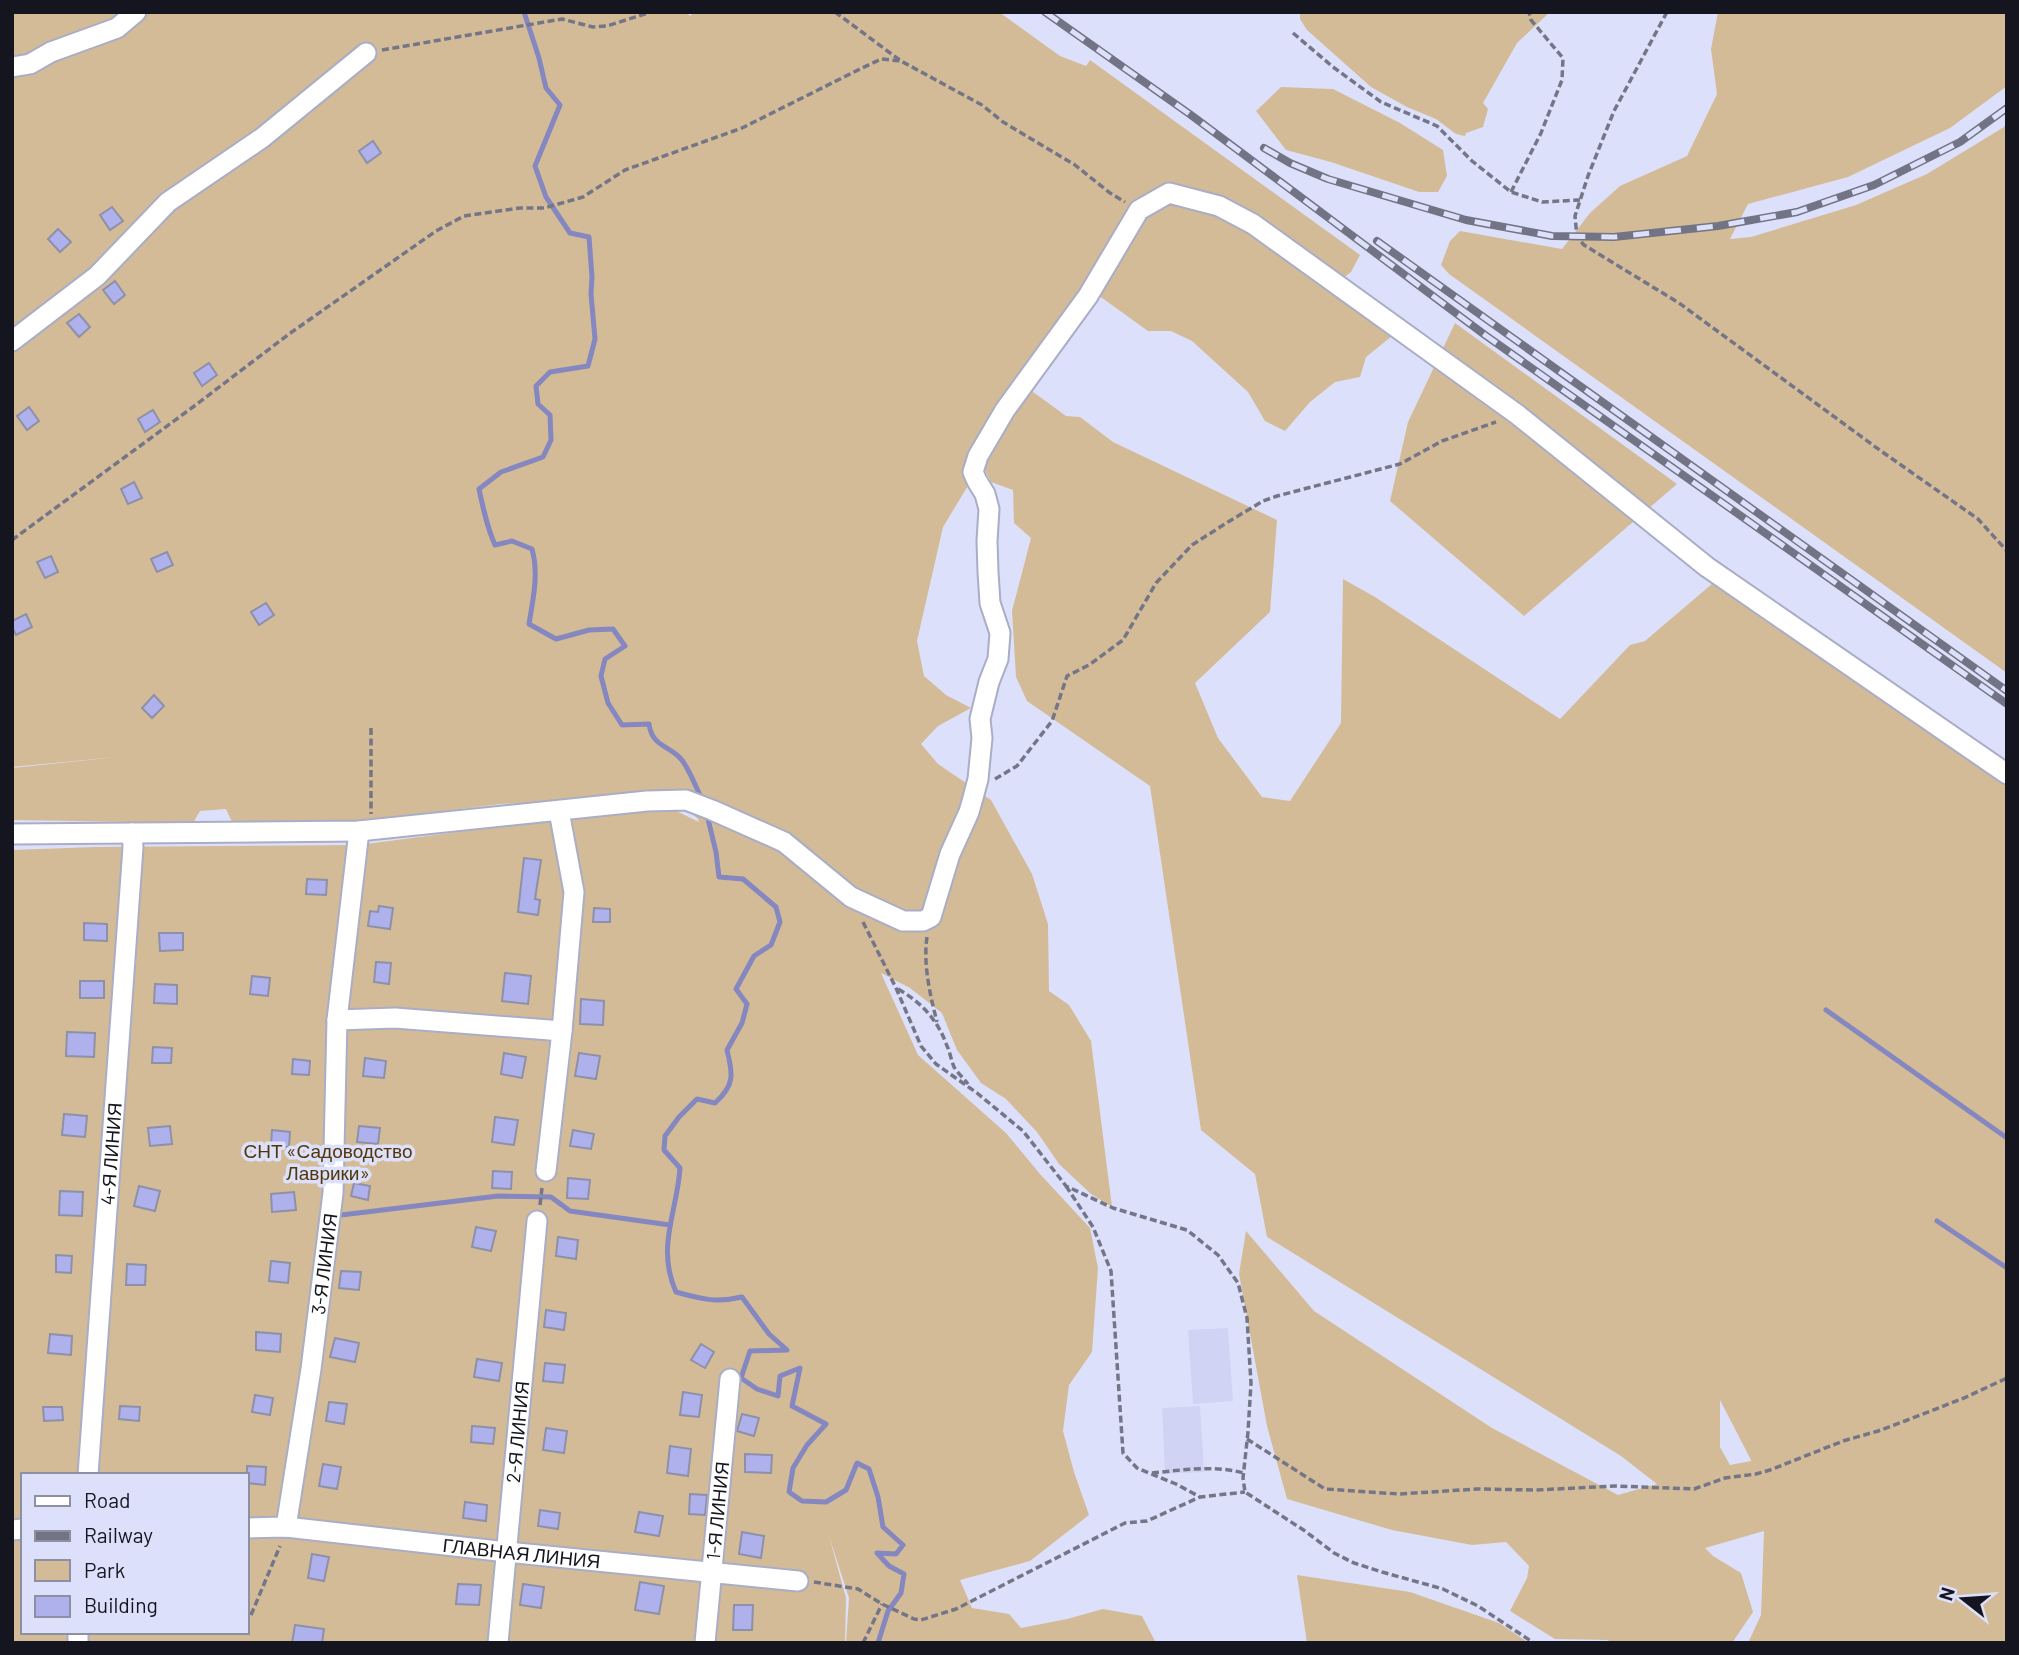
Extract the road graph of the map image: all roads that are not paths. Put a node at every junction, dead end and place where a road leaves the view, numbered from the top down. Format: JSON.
{"nodes":[{"id":1,"x":136,"y":12,"type":"edge"},
{"id":2,"x":366,"y":53,"type":"road end"},
{"id":3,"x":12,"y":67,"type":"edge"},
{"id":4,"x":12,"y":341,"type":"edge"},
{"id":5,"x":2007,"y":774,"type":"edge"},
{"id":6,"x":559,"y":811,"type":"junction"},
{"id":7,"x":365,"y":831,"type":"junction"},
{"id":8,"x":132,"y":833,"type":"junction"},
{"id":9,"x":12,"y":834,"type":"edge"},
{"id":10,"x":337,"y":1020,"type":"junction"},
{"id":11,"x":562,"y":1031,"type":"junction"},
{"id":12,"x":546,"y":1171,"type":"dead end"},
{"id":13,"x":537,"y":1221,"type":"dead end"},
{"id":14,"x":730,"y":1380,"type":"dead end"},
{"id":15,"x":88,"y":1473,"type":"edge"},
{"id":16,"x":286,"y":1527,"type":"junction"},
{"id":17,"x":248,"y":1528,"type":"edge"},
{"id":18,"x":507,"y":1552,"type":"junction"},
{"id":19,"x":712,"y":1573,"type":"junction"},
{"id":20,"x":798,"y":1581,"type":"road end"},
{"id":21,"x":498,"y":1643,"type":"edge"},
{"id":22,"x":705,"y":1643,"type":"edge"}],
"edges":[{"from":1,"to":3,"type":"street"},
{"from":2,"to":4,"type":"street"},
{"from":5,"to":6,"type":"street"},
{"from":6,"to":7,"type":"street"},
{"from":6,"to":11,"type":"street"},
{"from":7,"to":8,"type":"street"},
{"from":7,"to":10,"type":"street","name":"3-Я ЛИНИЯ"},
{"from":8,"to":9,"type":"street"},
{"from":8,"to":15,"type":"street","name":"4-Я ЛИНИЯ"},
{"from":10,"to":11,"type":"street"},
{"from":10,"to":16,"type":"street","name":"3-Я ЛИНИЯ"},
{"from":11,"to":12,"type":"street"},
{"from":13,"to":18,"type":"street","name":"2-Я ЛИНИЯ"},
{"from":14,"to":19,"type":"street","name":"1-Я ЛИНИЯ"},
{"from":16,"to":17,"type":"street","name":"ГЛАВНАЯ ЛИНИЯ"},
{"from":16,"to":18,"type":"street","name":"ГЛАВНАЯ ЛИНИЯ"},
{"from":18,"to":19,"type":"street","name":"ГЛАВНАЯ ЛИНИЯ"},
{"from":18,"to":21,"type":"street","name":"2-Я ЛИНИЯ"},
{"from":19,"to":20,"type":"street","name":"ГЛАВНАЯ ЛИНИЯ"},
{"from":19,"to":22,"type":"street","name":"1-Я ЛИНИЯ"}]}
